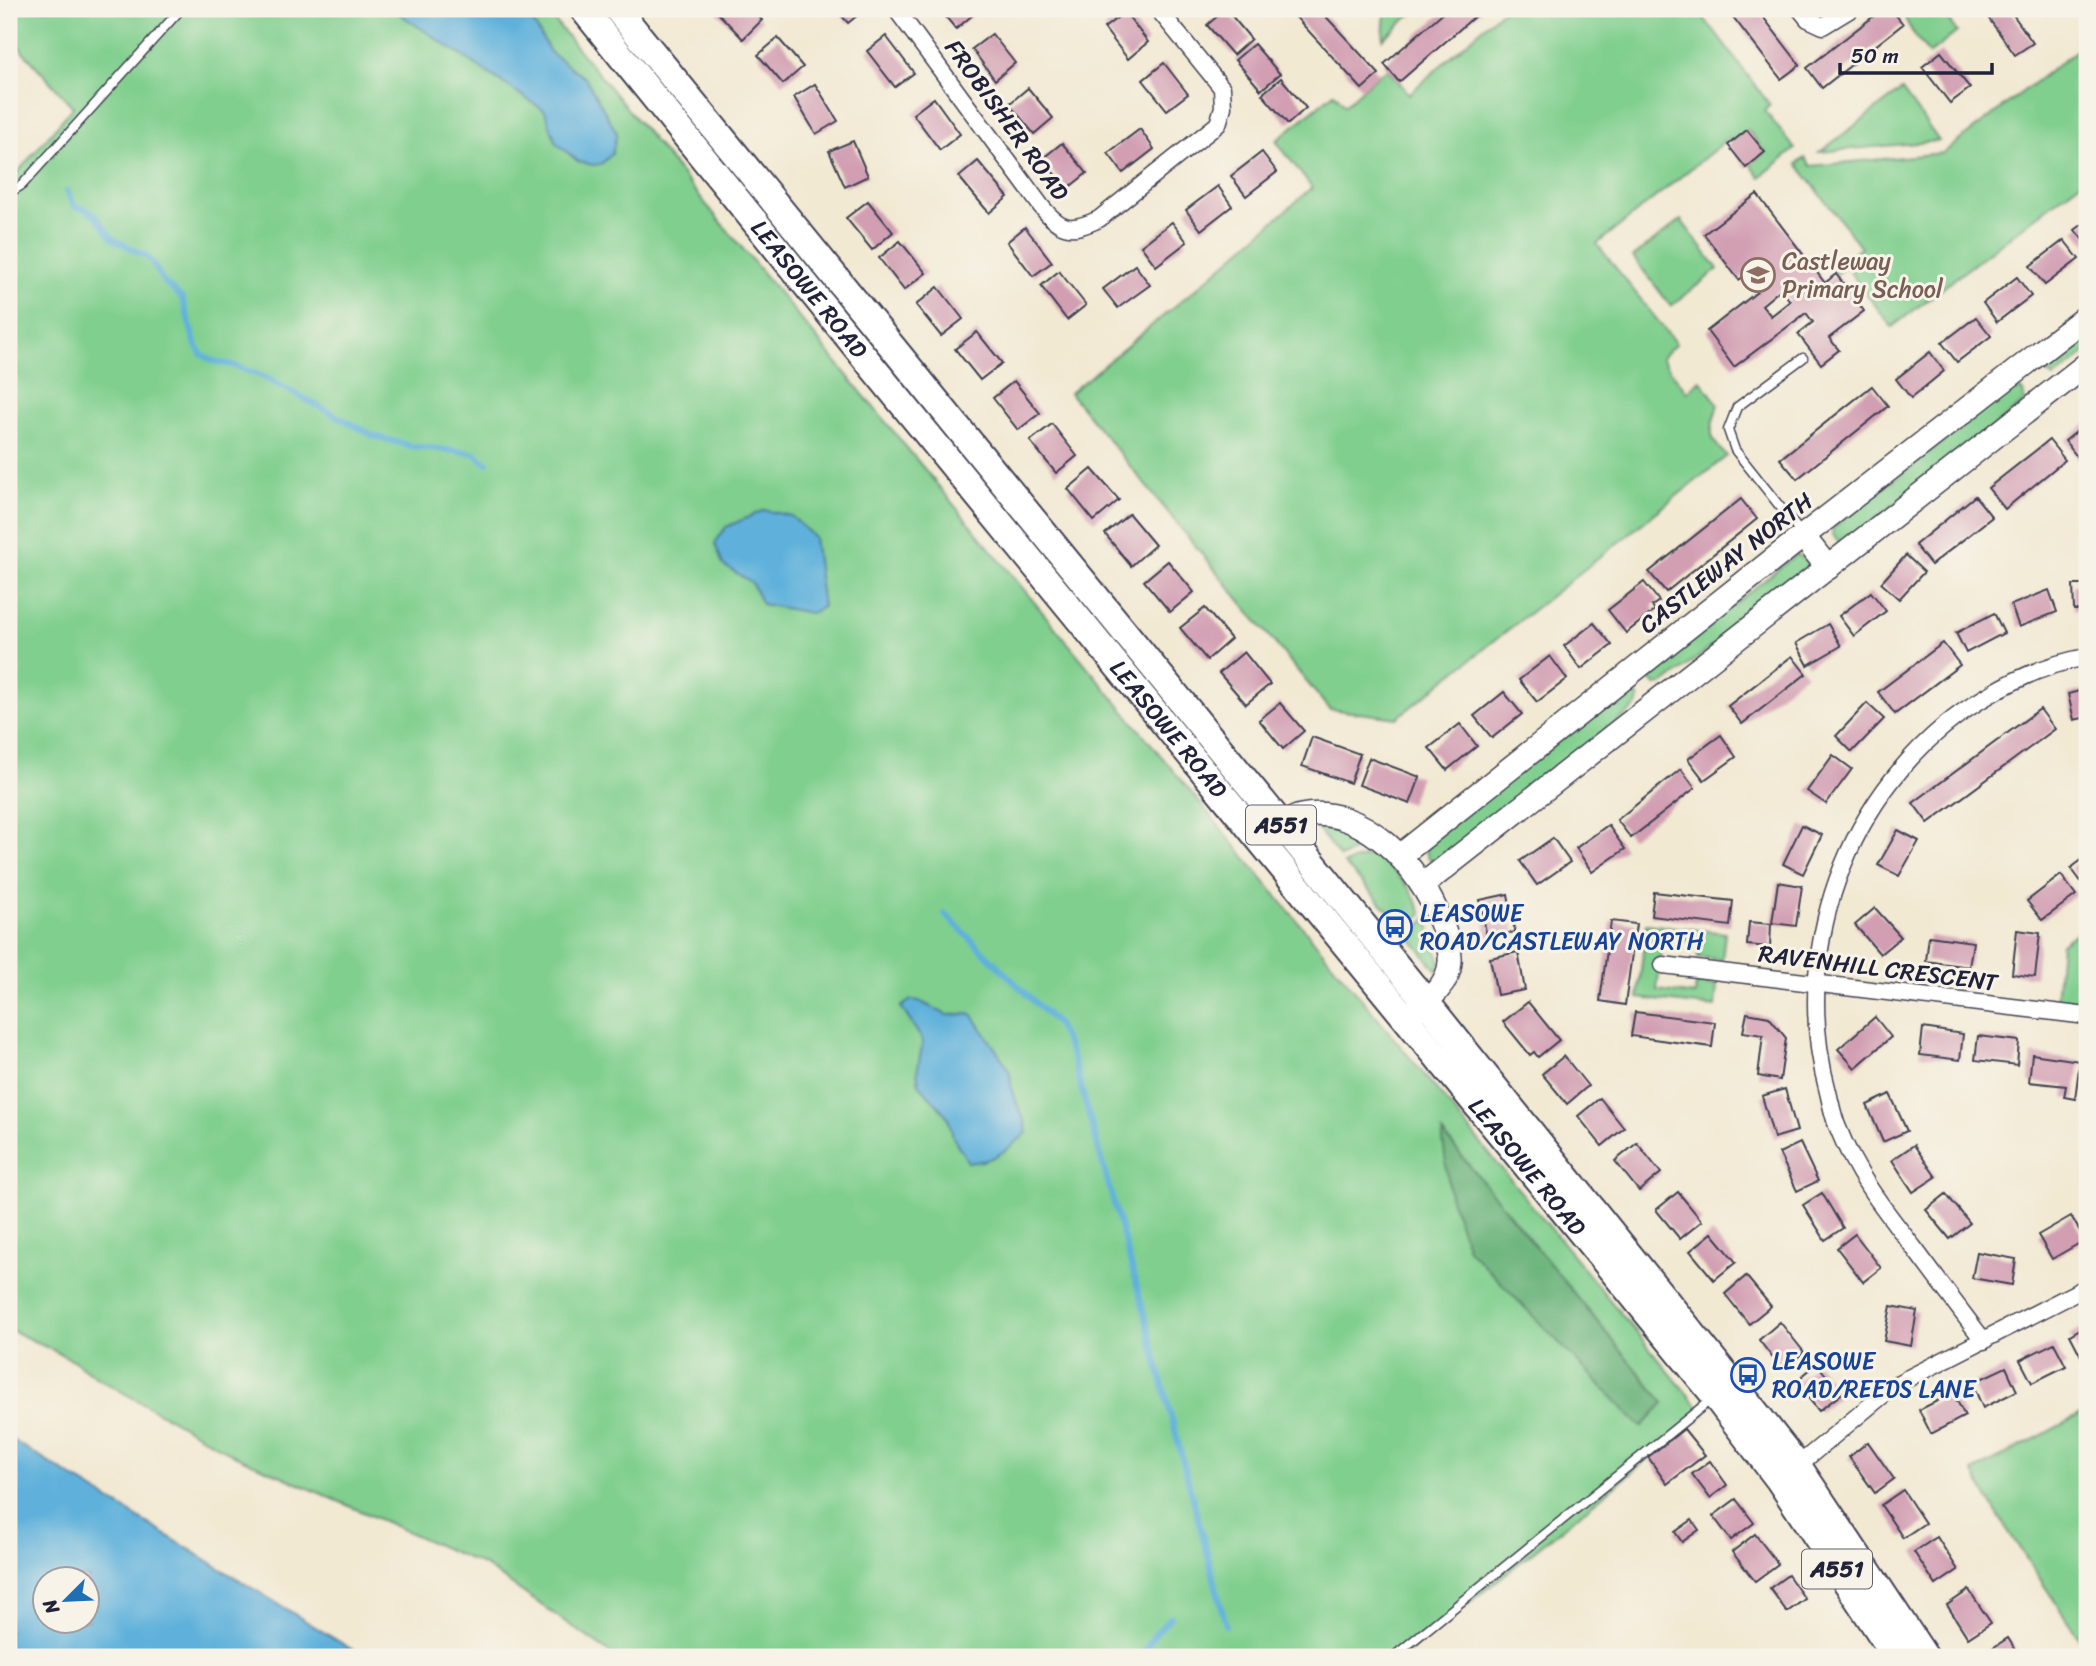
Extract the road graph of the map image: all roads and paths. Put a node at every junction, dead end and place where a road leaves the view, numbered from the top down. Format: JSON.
{"nodes":[{"id":1,"x":181,"y":9,"type":"edge"},
{"id":2,"x":583,"y":9,"type":"edge"},
{"id":3,"x":617,"y":9,"type":"edge"},
{"id":4,"x":896,"y":9,"type":"edge"},
{"id":5,"x":1158,"y":9,"type":"edge"},
{"id":6,"x":1800,"y":9,"type":"edge"},
{"id":7,"x":1851,"y":9,"type":"edge"},
{"id":8,"x":9,"y":193,"type":"edge"},
{"id":9,"x":2087,"y":316,"type":"edge"},
{"id":10,"x":1803,"y":358,"type":"dead end"},
{"id":11,"x":2027,"y":363,"type":"junction"},
{"id":12,"x":2087,"y":364,"type":"edge"},
{"id":13,"x":2049,"y":394,"type":"junction"},
{"id":14,"x":1803,"y":536,"type":"junction"},
{"id":15,"x":1828,"y":568,"type":"junction"},
{"id":16,"x":2087,"y":657,"type":"edge"},
{"id":17,"x":1633,"y":671,"type":"junction"},
{"id":18,"x":1657,"y":701,"type":"junction"},
{"id":19,"x":1273,"y":835,"type":"junction"},
{"id":20,"x":1401,"y":855,"type":"junction"},
{"id":21,"x":1424,"y":884,"type":"junction"},
{"id":22,"x":1664,"y":965,"type":"dead end"},
{"id":23,"x":1816,"y":984,"type":"junction"},
{"id":24,"x":1416,"y":1010,"type":"junction"},
{"id":25,"x":2087,"y":1016,"type":"edge"},
{"id":26,"x":2087,"y":1287,"type":"edge"},
{"id":27,"x":1984,"y":1341,"type":"junction"},
{"id":28,"x":1724,"y":1389,"type":"junction"},
{"id":29,"x":1789,"y":1473,"type":"junction"},
{"id":30,"x":1393,"y":1657,"type":"edge"},
{"id":31,"x":1896,"y":1657,"type":"edge"},
{"id":32,"x":1925,"y":1657,"type":"edge"}],
"edges":[{"from":1,"to":8,"type":"lane"},
{"from":2,"to":19,"type":"main road","name":"LEASOWE ROAD","number":"A551"},
{"from":3,"to":19,"type":"main road","name":"LEASOWE ROAD","number":"A551"},
{"from":4,"to":5,"type":"street","name":"FROBISHER ROAD"},
{"from":6,"to":7,"type":"street"},
{"from":9,"to":11,"type":"street","name":"CASTLEWAY NORTH"},
{"from":10,"to":14,"type":"lane"},
{"from":11,"to":13,"type":"street"},
{"from":11,"to":14,"type":"street","name":"CASTLEWAY NORTH"},
{"from":12,"to":13,"type":"street"},
{"from":13,"to":15,"type":"street"},
{"from":14,"to":15,"type":"street"},
{"from":14,"to":17,"type":"street","name":"CASTLEWAY NORTH"},
{"from":15,"to":18,"type":"street"},
{"from":16,"to":23,"type":"street"},
{"from":17,"to":18,"type":"street"},
{"from":17,"to":20,"type":"street","name":"CASTLEWAY NORTH"},
{"from":18,"to":21,"type":"street"},
{"from":19,"to":20,"type":"street"},
{"from":19,"to":24,"type":"main road","name":"LEASOWE ROAD","number":"A551"},
{"from":20,"to":21,"type":"street"},
{"from":21,"to":24,"type":"street"},
{"from":22,"to":23,"type":"street","name":"RAVENHILL CRESCENT"},
{"from":23,"to":25,"type":"street","name":"RAVENHILL CRESCENT"},
{"from":23,"to":27,"type":"street"},
{"from":24,"to":28,"type":"main road","name":"LEASOWE ROAD","number":"A551"},
{"from":26,"to":27,"type":"street"},
{"from":27,"to":29,"type":"street"},
{"from":28,"to":29,"type":"main road","name":"LEASOWE ROAD","number":"A551"},
{"from":28,"to":30,"type":"lane"},
{"from":29,"to":31,"type":"main road","name":"LEASOWE ROAD","number":"A551"},
{"from":29,"to":32,"type":"main road","name":"LEASOWE ROAD","number":"A551"}]}
